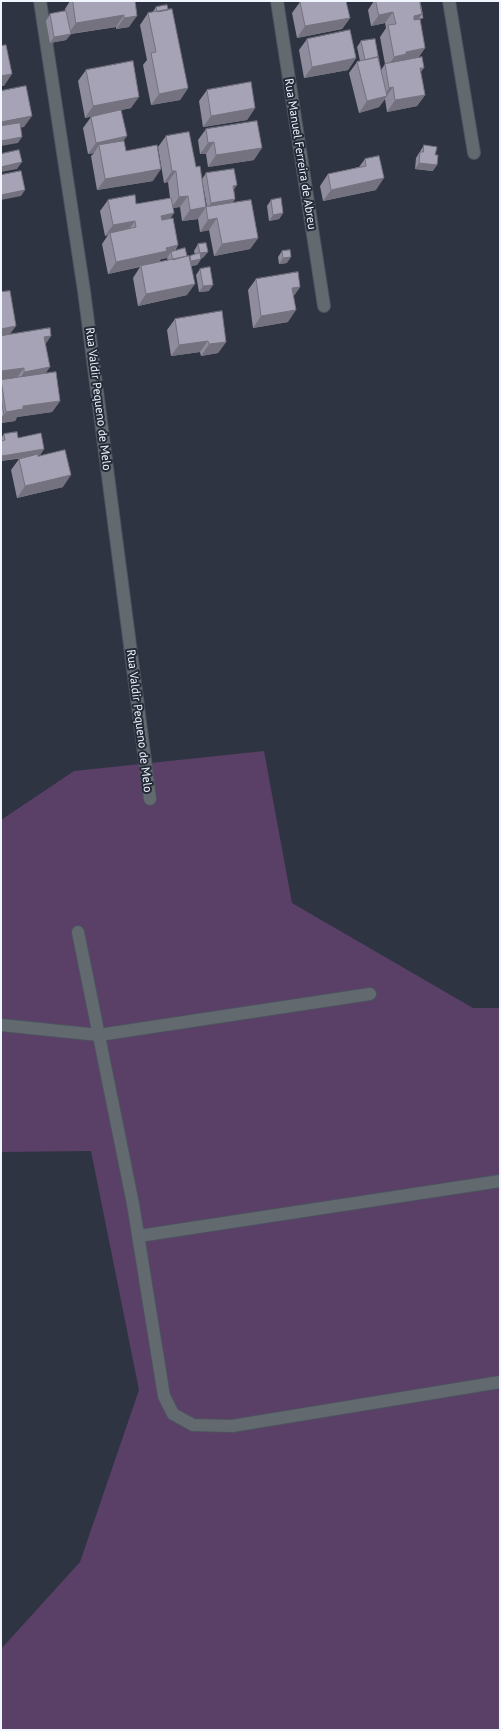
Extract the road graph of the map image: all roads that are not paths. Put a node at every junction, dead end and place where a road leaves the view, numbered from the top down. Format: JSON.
{"nodes":[{"id":1,"x":40,"y":1,"type":"edge"},
{"id":2,"x":277,"y":1,"type":"edge"},
{"id":3,"x":449,"y":1,"type":"edge"},
{"id":4,"x":474,"y":153,"type":"dead end"},
{"id":5,"x":324,"y":306,"type":"dead end"},
{"id":6,"x":150,"y":799,"type":"dead end"},
{"id":7,"x":78,"y":932,"type":"dead end"},
{"id":8,"x":370,"y":994,"type":"dead end"},
{"id":9,"x":1,"y":1025,"type":"edge"},
{"id":10,"x":99,"y":1035,"type":"junction"},
{"id":11,"x":500,"y":1181,"type":"edge"},
{"id":12,"x":139,"y":1236,"type":"junction"},
{"id":13,"x":500,"y":1382,"type":"edge"}],
"edges":[{"from":1,"to":6,"type":"street","name":"Rua Valdir Pequeno de Melo"},
{"from":2,"to":5,"type":"street","name":"Rua Manuel Ferreira de Abreu"},
{"from":3,"to":4,"type":"street"},
{"from":7,"to":10,"type":"street"},
{"from":8,"to":10,"type":"street"},
{"from":9,"to":10,"type":"street"},
{"from":10,"to":12,"type":"street"},
{"from":11,"to":12,"type":"street"},
{"from":12,"to":13,"type":"street"}]}
